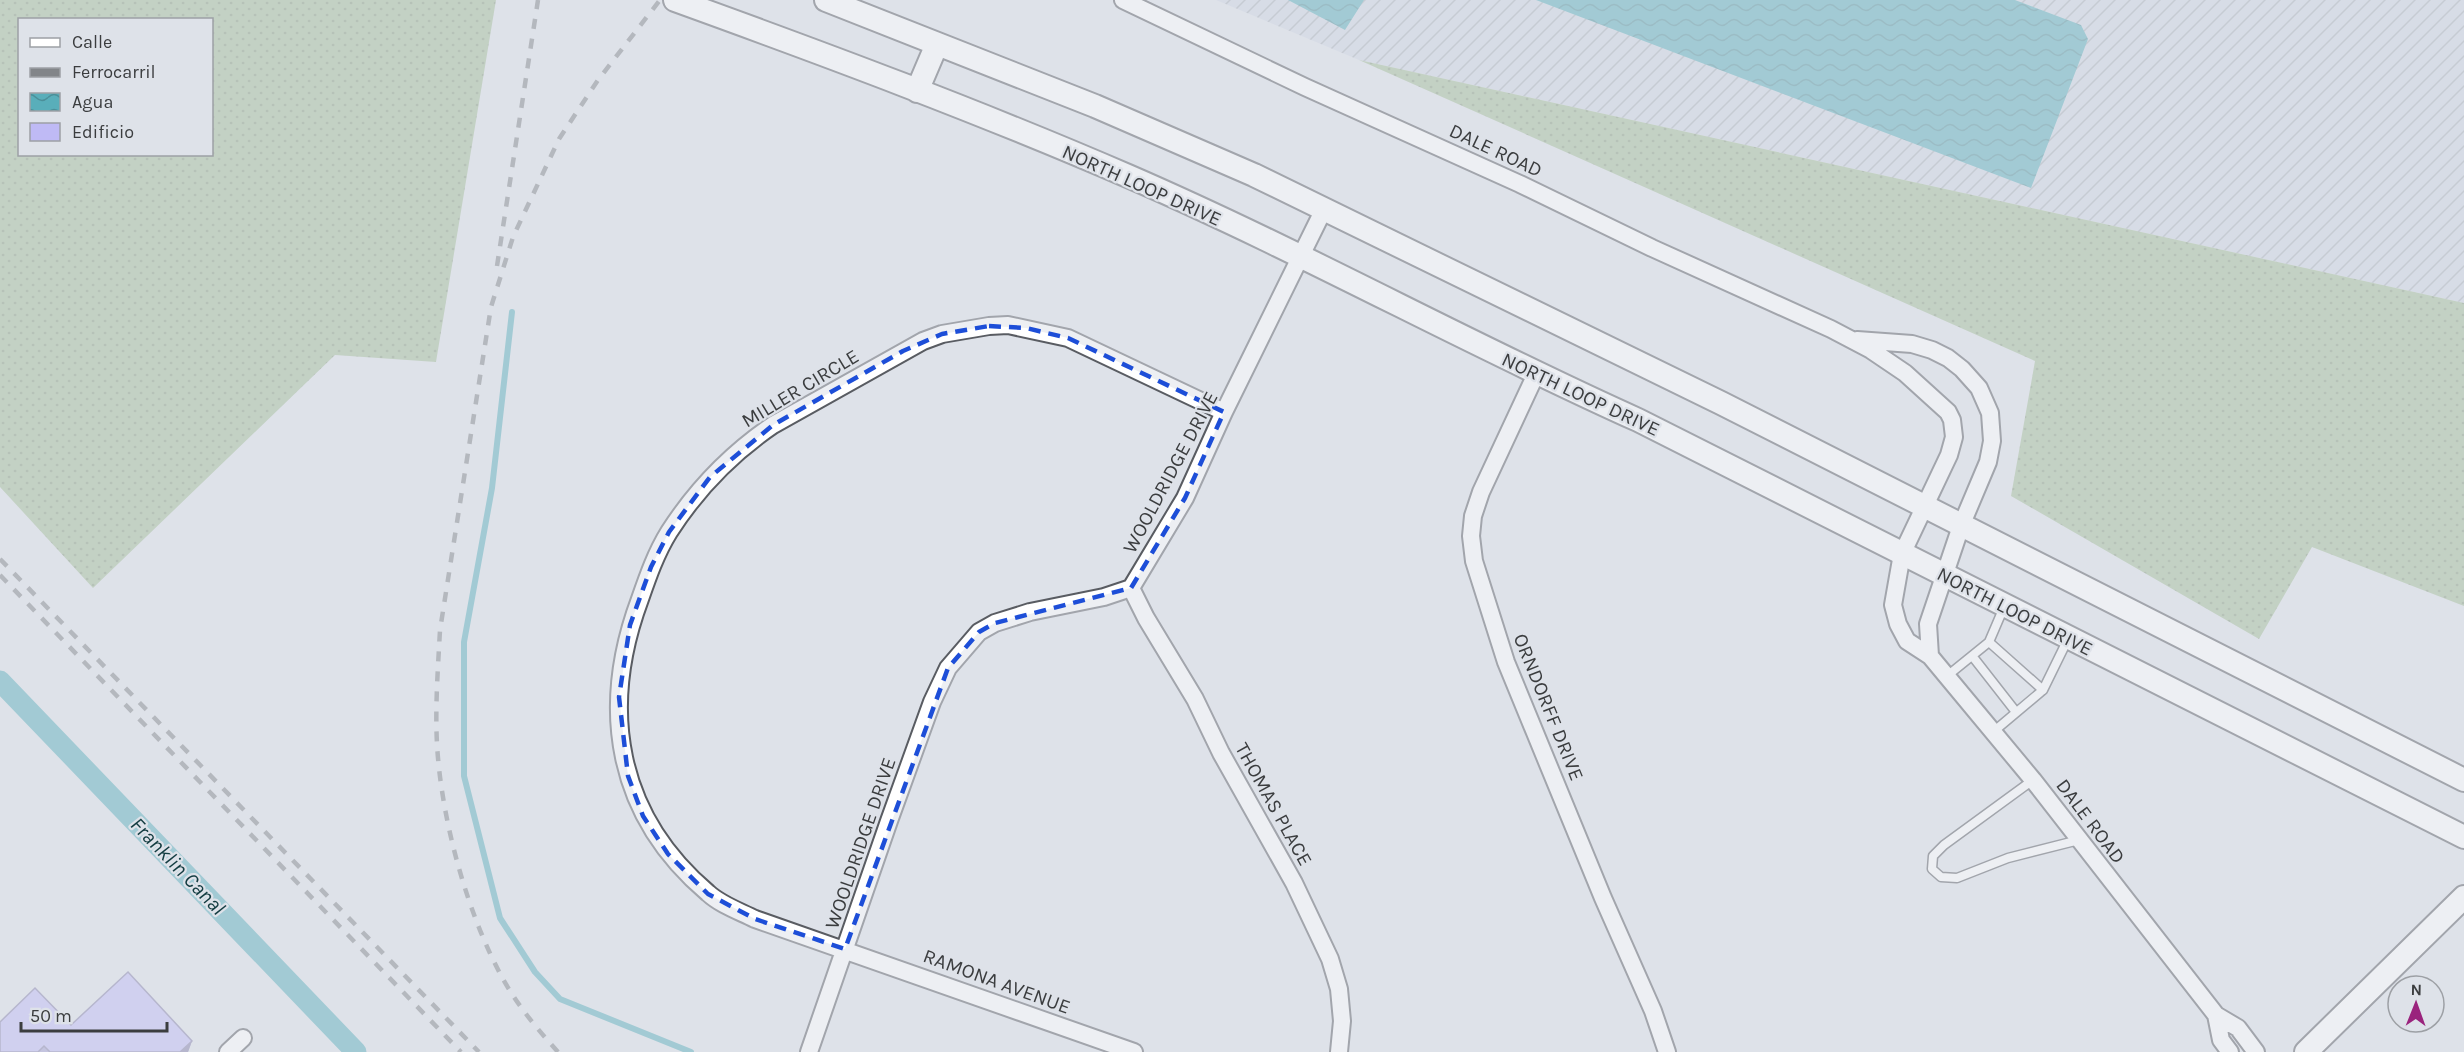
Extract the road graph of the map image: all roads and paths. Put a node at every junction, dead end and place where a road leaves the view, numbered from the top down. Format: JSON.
{"nodes":[{"id":1,"x":675,"y":0,"type":"edge"},
{"id":2,"x":826,"y":0,"type":"edge"},
{"id":3,"x":1123,"y":0,"type":"edge"},
{"id":4,"x":937,"y":44,"type":"junction"},
{"id":5,"x":917,"y":91,"type":"junction"},
{"id":6,"x":1324,"y":209,"type":"junction"},
{"id":7,"x":1301,"y":258,"type":"junction"},
{"id":8,"x":1850,"y":339,"type":"junction"},
{"id":9,"x":1536,"y":374,"type":"junction"},
{"id":10,"x":1224,"y":412,"type":"junction"},
{"id":11,"x":1924,"y":507,"type":"junction"},
{"id":12,"x":1961,"y":526,"type":"junction"},
{"id":13,"x":1902,"y":554,"type":"junction"},
{"id":14,"x":1944,"y":576,"type":"junction"},
{"id":15,"x":1131,"y":588,"type":"junction"},
{"id":16,"x":2004,"y":606,"type":"junction"},
{"id":17,"x":2068,"y":638,"type":"junction"},
{"id":18,"x":1989,"y":642,"type":"junction"},
{"id":19,"x":1930,"y":656,"type":"junction"},
{"id":20,"x":1973,"y":657,"type":"junction"},
{"id":21,"x":1947,"y":676,"type":"junction"},
{"id":22,"x":2043,"y":690,"type":"junction"},
{"id":23,"x":2016,"y":712,"type":"junction"},
{"id":24,"x":1993,"y":732,"type":"junction"},
{"id":25,"x":2033,"y":780,"type":"junction"},
{"id":26,"x":2464,"y":780,"type":"edge"},
{"id":27,"x":2464,"y":837,"type":"edge"},
{"id":28,"x":2079,"y":840,"type":"junction"},
{"id":29,"x":2464,"y":897,"type":"edge"},
{"id":30,"x":845,"y":949,"type":"junction"},
{"id":31,"x":2216,"y":1015,"type":"junction"},
{"id":32,"x":243,"y":1038,"type":"dead end"},
{"id":33,"x":228,"y":1052,"type":"edge"},
{"id":34,"x":809,"y":1052,"type":"edge"},
{"id":35,"x":1134,"y":1052,"type":"edge"},
{"id":36,"x":1339,"y":1052,"type":"edge"},
{"id":37,"x":1666,"y":1052,"type":"edge"},
{"id":38,"x":2230,"y":1052,"type":"edge"},
{"id":39,"x":2256,"y":1052,"type":"edge"},
{"id":40,"x":2306,"y":1052,"type":"edge"}],
"edges":[{"from":1,"to":5,"type":"main road","name":"NORTH LOOP DRIVE"},
{"from":2,"to":4,"type":"main road"},
{"from":3,"to":8,"type":"street","name":"DALE ROAD"},
{"from":4,"to":5,"type":"main road"},
{"from":4,"to":6,"type":"main road"},
{"from":5,"to":7,"type":"main road","name":"NORTH LOOP DRIVE"},
{"from":6,"to":7,"type":"street","name":"WOOLDRIDGE DRIVE"},
{"from":6,"to":11,"type":"main road"},
{"from":7,"to":9,"type":"main road","name":"NORTH LOOP DRIVE"},
{"from":7,"to":10,"type":"street","name":"WOOLDRIDGE DRIVE"},
{"from":8,"to":11,"type":"street","name":"DALE ROAD"},
{"from":8,"to":12,"type":"street","name":"DALE ROAD"},
{"from":9,"to":13,"type":"main road","name":"NORTH LOOP DRIVE"},
{"from":9,"to":37,"type":"street","name":"ORNDORFF DRIVE"},
{"from":10,"to":15,"type":"street","name":"WOOLDRIDGE DRIVE"},
{"from":10,"to":30,"type":"street","name":"MILLER CIRCLE"},
{"from":11,"to":12,"type":"main road"},
{"from":11,"to":13,"type":"street","name":"DALE ROAD"},
{"from":12,"to":14,"type":"street","name":"DALE ROAD"},
{"from":12,"to":26,"type":"main road"},
{"from":13,"to":14,"type":"main road","name":"NORTH LOOP DRIVE"},
{"from":13,"to":19,"type":"street","name":"DALE ROAD"},
{"from":14,"to":16,"type":"main road","name":"NORTH LOOP DRIVE"},
{"from":14,"to":19,"type":"street","name":"DALE ROAD"},
{"from":15,"to":30,"type":"street","name":"WOOLDRIDGE DRIVE"},
{"from":15,"to":36,"type":"street","name":"THOMAS PLACE"},
{"from":16,"to":17,"type":"main road","name":"NORTH LOOP DRIVE"},
{"from":16,"to":18,"type":"lane"},
{"from":17,"to":22,"type":"lane"},
{"from":17,"to":27,"type":"main road","name":"NORTH LOOP DRIVE"},
{"from":18,"to":20,"type":"lane"},
{"from":18,"to":22,"type":"lane"},
{"from":19,"to":21,"type":"street","name":"DALE ROAD"},
{"from":20,"to":21,"type":"lane"},
{"from":20,"to":23,"type":"lane"},
{"from":21,"to":24,"type":"street","name":"DALE ROAD"},
{"from":22,"to":23,"type":"lane"},
{"from":23,"to":24,"type":"lane"},
{"from":24,"to":25,"type":"street","name":"DALE ROAD"},
{"from":25,"to":28,"type":"street","name":"DALE ROAD"},
{"from":25,"to":28,"type":"lane"},
{"from":28,"to":31,"type":"street","name":"DALE ROAD"},
{"from":29,"to":40,"type":"main road"},
{"from":30,"to":34,"type":"street","name":"WOOLDRIDGE DRIVE"},
{"from":30,"to":35,"type":"street","name":"RAMONA AVENUE"},
{"from":31,"to":38,"type":"street","name":"DALE ROAD"},
{"from":31,"to":39,"type":"street","name":"DALE ROAD"},
{"from":32,"to":33,"type":"street"}]}
